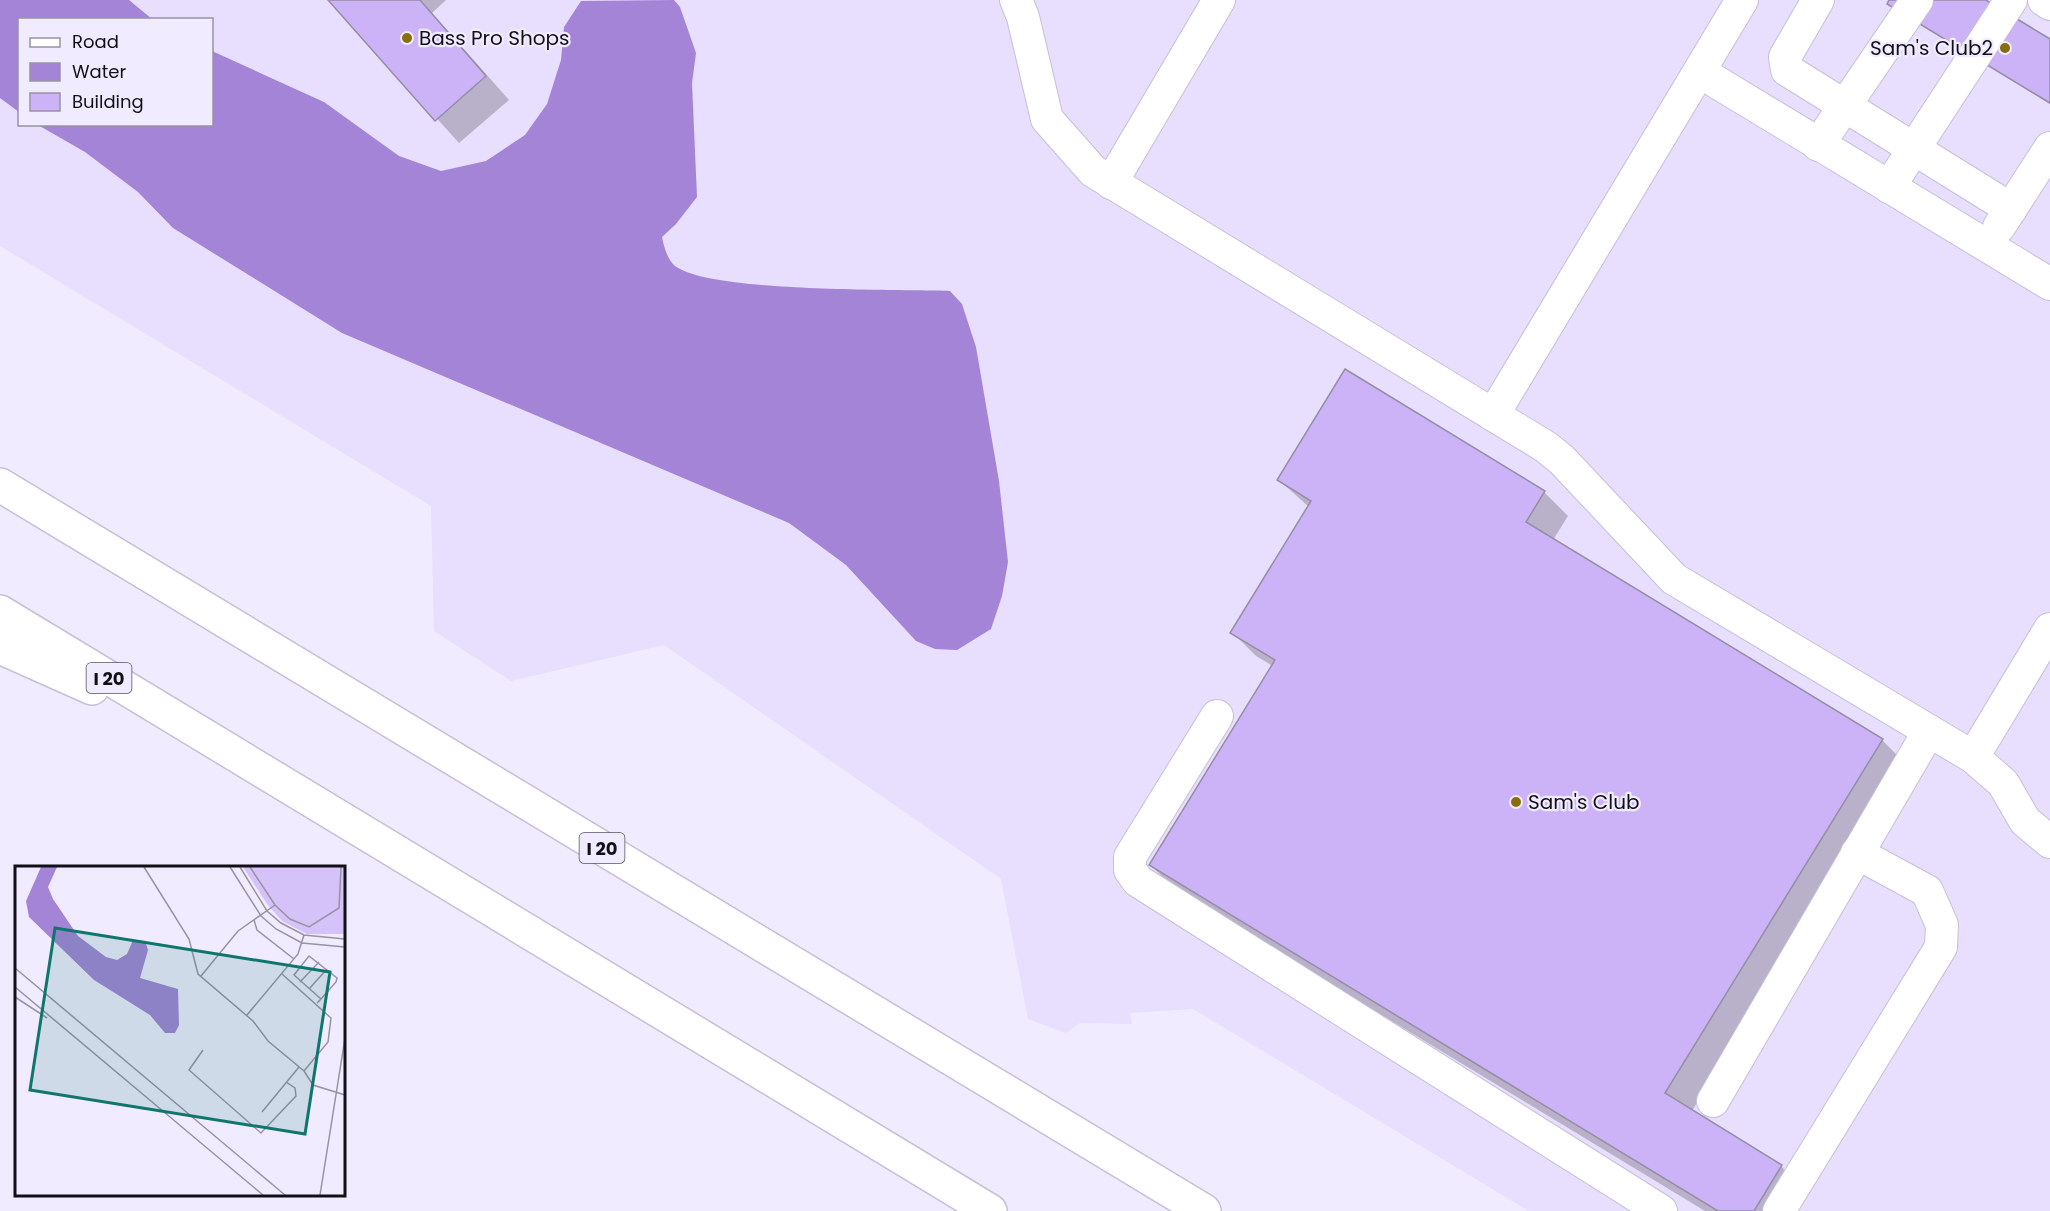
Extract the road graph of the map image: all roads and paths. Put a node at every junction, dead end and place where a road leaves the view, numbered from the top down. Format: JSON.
{"nodes":[{"id":1,"x":1016,"y":0,"type":"edge"},
{"id":2,"x":1219,"y":0,"type":"edge"},
{"id":3,"x":1742,"y":0,"type":"edge"},
{"id":4,"x":1818,"y":0,"type":"edge"},
{"id":5,"x":1917,"y":0,"type":"edge"},
{"id":6,"x":2011,"y":0,"type":"edge"},
{"id":7,"x":2044,"y":0,"type":"edge"},
{"id":8,"x":2050,"y":4,"type":"edge"},
{"id":9,"x":1700,"y":72,"type":"junction"},
{"id":10,"x":1845,"y":105,"type":"junction"},
{"id":11,"x":1818,"y":145,"type":"junction"},
{"id":12,"x":2050,"y":148,"type":"edge"},
{"id":13,"x":1915,"y":149,"type":"junction"},
{"id":14,"x":1112,"y":183,"type":"junction"},
{"id":15,"x":1889,"y":187,"type":"junction"},
{"id":16,"x":2011,"y":209,"type":"junction"},
{"id":17,"x":1987,"y":245,"type":"junction"},
{"id":18,"x":2050,"y":284,"type":"edge"},
{"id":19,"x":1493,"y":415,"type":"junction"},
{"id":20,"x":0,"y":485,"type":"edge"},
{"id":21,"x":0,"y":612,"type":"edge"},
{"id":22,"x":2050,"y":629,"type":"edge"},
{"id":23,"x":0,"y":647,"type":"edge"},
{"id":24,"x":1217,"y":716,"type":"dead end"},
{"id":25,"x":1929,"y":731,"type":"junction"},
{"id":26,"x":218,"y":744,"type":"junction"},
{"id":27,"x":1973,"y":757,"type":"junction"},
{"id":28,"x":2050,"y":842,"type":"edge"},
{"id":29,"x":1857,"y":854,"type":"junction"},
{"id":30,"x":1713,"y":1101,"type":"dead end"},
{"id":31,"x":990,"y":1211,"type":"edge"},
{"id":32,"x":1204,"y":1211,"type":"edge"},
{"id":33,"x":1661,"y":1211,"type":"edge"},
{"id":34,"x":1779,"y":1211,"type":"edge"}],
"edges":[{"from":1,"to":14,"type":"lane"},
{"from":2,"to":14,"type":"lane"},
{"from":3,"to":9,"type":"lane"},
{"from":4,"to":10,"type":"lane"},
{"from":5,"to":10,"type":"lane"},
{"from":6,"to":13,"type":"lane"},
{"from":7,"to":8,"type":"lane"},
{"from":9,"to":11,"type":"lane"},
{"from":9,"to":19,"type":"lane"},
{"from":10,"to":11,"type":"lane"},
{"from":10,"to":13,"type":"lane"},
{"from":11,"to":15,"type":"lane"},
{"from":12,"to":16,"type":"lane"},
{"from":13,"to":15,"type":"lane"},
{"from":13,"to":16,"type":"lane"},
{"from":14,"to":19,"type":"lane"},
{"from":15,"to":17,"type":"lane"},
{"from":16,"to":17,"type":"lane"},
{"from":17,"to":18,"type":"lane"},
{"from":19,"to":25,"type":"lane"},
{"from":20,"to":32,"type":"highway","number":"I 20"},
{"from":21,"to":26,"type":"highway","number":"I 20"},
{"from":22,"to":27,"type":"lane"},
{"from":23,"to":26,"type":"highway"},
{"from":24,"to":33,"type":"lane"},
{"from":25,"to":27,"type":"lane"},
{"from":25,"to":29,"type":"lane"},
{"from":26,"to":31,"type":"highway","number":"I 20"},
{"from":27,"to":28,"type":"lane"},
{"from":29,"to":30,"type":"lane"},
{"from":29,"to":34,"type":"lane"}]}
